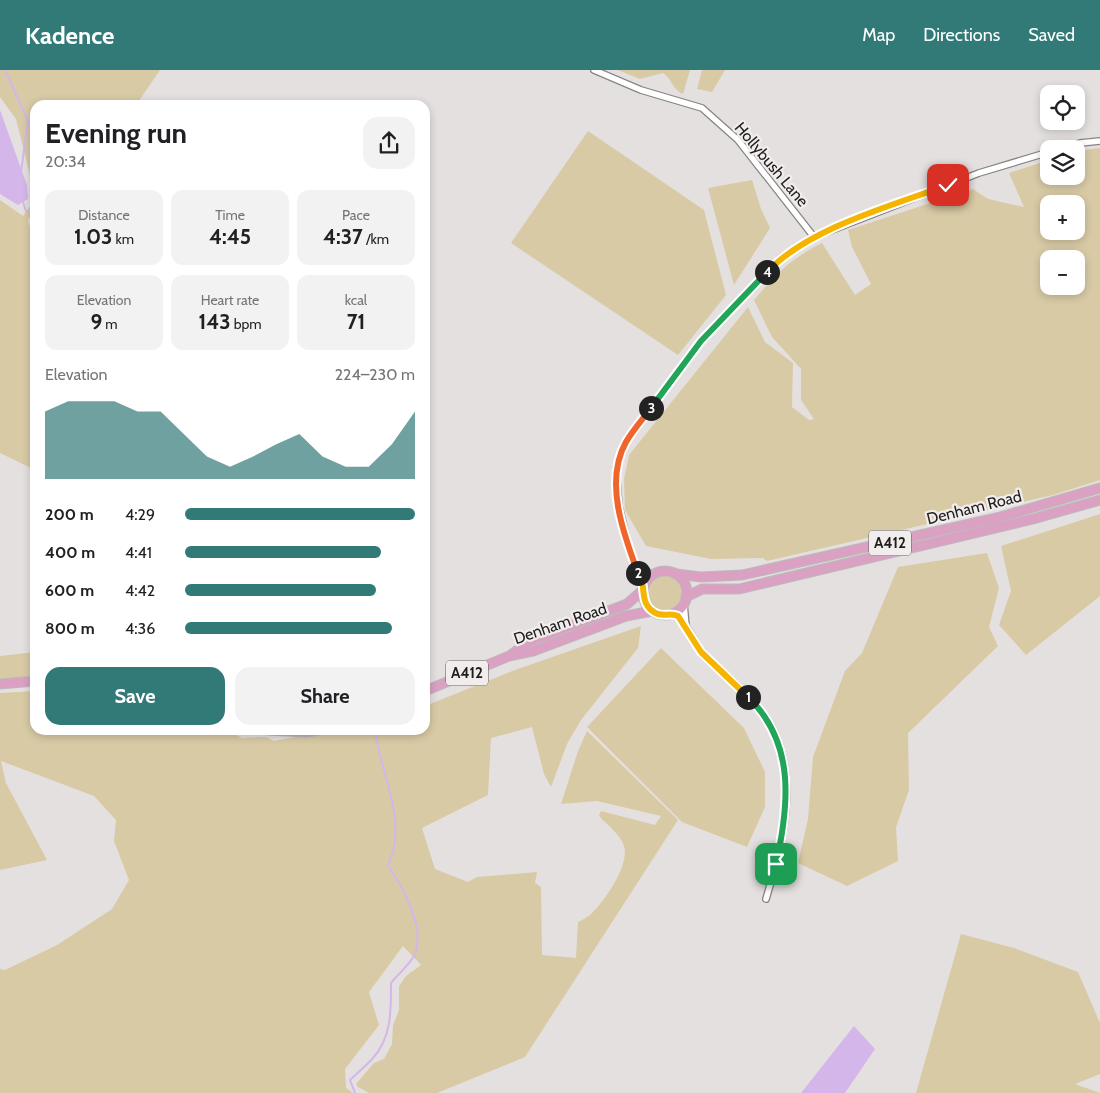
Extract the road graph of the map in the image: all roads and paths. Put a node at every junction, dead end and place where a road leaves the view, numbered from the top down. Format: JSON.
{"nodes":[{"id":1,"x":594,"y":70,"type":"edge"},
{"id":2,"x":1100,"y":141,"type":"edge"},
{"id":3,"x":1085,"y":142,"type":"edge"},
{"id":4,"x":1040,"y":155,"type":"edge"},
{"id":5,"x":814,"y":237,"type":"junction"},
{"id":6,"x":1100,"y":488,"type":"edge"},
{"id":7,"x":1100,"y":500,"type":"edge"},
{"id":8,"x":635,"y":566,"type":"junction"},
{"id":9,"x":676,"y":574,"type":"junction"},
{"id":10,"x":652,"y":575,"type":"junction"},
{"id":11,"x":643,"y":588,"type":"junction"},
{"id":12,"x":685,"y":601,"type":"junction"},
{"id":13,"x":652,"y":611,"type":"junction"},
{"id":14,"x":672,"y":613,"type":"junction"},
{"id":15,"x":686,"y":626,"type":"junction"},
{"id":16,"x":509,"y":656,"type":"junction"},
{"id":17,"x":30,"y":681,"type":"edge"},
{"id":18,"x":0,"y":684,"type":"edge"},
{"id":19,"x":430,"y":688,"type":"edge"},
{"id":20,"x":766,"y":899,"type":"dead end"}],
"edges":[{"from":1,"to":5,"type":"street","name":"Hollybush Lane"},
{"from":2,"to":3,"type":"street"},
{"from":4,"to":5,"type":"street"},
{"from":5,"to":8,"type":"street"},
{"from":6,"to":9,"type":"main road","name":"Denham Road","number":"A412"},
{"from":7,"to":12,"type":"main road","name":"Denham Road","number":"A412"},
{"from":8,"to":10,"type":"street"},
{"from":8,"to":11,"type":"street"},
{"from":9,"to":10,"type":"main road"},
{"from":9,"to":12,"type":"main road"},
{"from":10,"to":11,"type":"main road"},
{"from":11,"to":13,"type":"main road"},
{"from":11,"to":16,"type":"main road","name":"Denham Road","number":"A412"},
{"from":12,"to":14,"type":"main road"},
{"from":12,"to":15,"type":"street"},
{"from":13,"to":14,"type":"main road"},
{"from":13,"to":16,"type":"main road","name":"Denham Road","number":"A412"},
{"from":14,"to":15,"type":"street"},
{"from":15,"to":20,"type":"street"},
{"from":16,"to":19,"type":"main road","number":"A412"},
{"from":17,"to":18,"type":"main road"}]}
